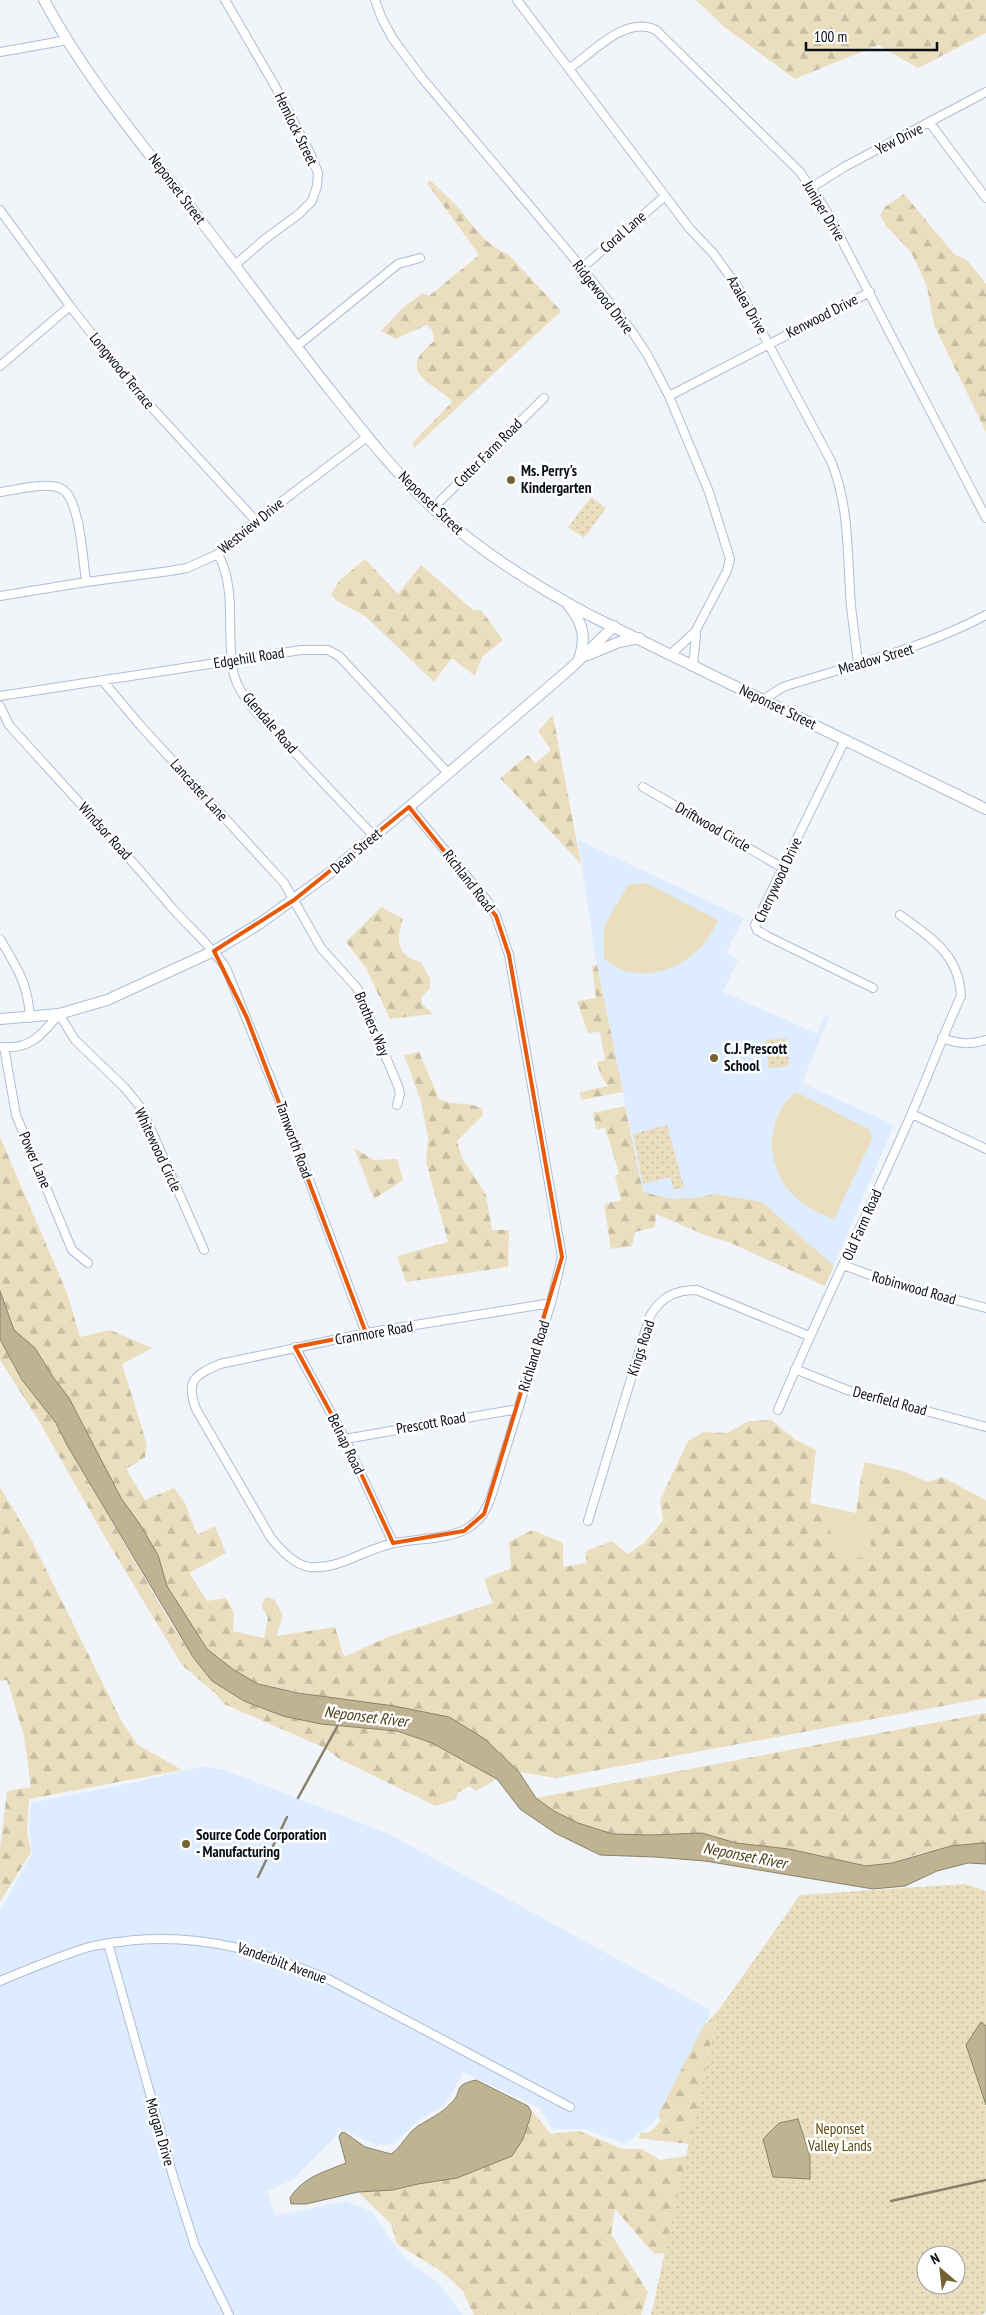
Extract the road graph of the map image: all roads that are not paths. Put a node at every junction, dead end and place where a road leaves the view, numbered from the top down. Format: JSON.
{"nodes":[{"id":1,"x":44,"y":0,"type":"edge"},
{"id":2,"x":225,"y":0,"type":"edge"},
{"id":3,"x":375,"y":0,"type":"edge"},
{"id":4,"x":517,"y":0,"type":"edge"},
{"id":5,"x":68,"y":40,"type":"junction"},
{"id":6,"x":0,"y":52,"type":"edge"},
{"id":7,"x":570,"y":68,"type":"junction"},
{"id":8,"x":986,"y":92,"type":"edge"},
{"id":9,"x":930,"y":123,"type":"junction"},
{"id":10,"x":812,"y":187,"type":"junction"},
{"id":11,"x":665,"y":196,"type":"junction"},
{"id":12,"x":986,"y":198,"type":"edge"},
{"id":13,"x":0,"y":210,"type":"edge"},
{"id":14,"x":420,"y":258,"type":"dead end"},
{"id":15,"x":234,"y":265,"type":"junction"},
{"id":16,"x":582,"y":268,"type":"junction"},
{"id":17,"x":870,"y":292,"type":"junction"},
{"id":18,"x":70,"y":306,"type":"junction"},
{"id":19,"x":768,"y":343,"type":"junction"},
{"id":20,"x":296,"y":347,"type":"junction"},
{"id":21,"x":0,"y":366,"type":"edge"},
{"id":22,"x":669,"y":396,"type":"junction"},
{"id":23,"x":544,"y":398,"type":"dead end"},
{"id":24,"x":367,"y":437,"type":"junction"},
{"id":25,"x":0,"y":492,"type":"edge"},
{"id":26,"x":432,"y":508,"type":"junction"},
{"id":27,"x":986,"y":518,"type":"edge"},
{"id":28,"x":256,"y":521,"type":"junction"},
{"id":29,"x":218,"y":554,"type":"junction"},
{"id":30,"x":86,"y":582,"type":"junction"},
{"id":31,"x":0,"y":596,"type":"edge"},
{"id":32,"x":567,"y":603,"type":"junction"},
{"id":33,"x":986,"y":615,"type":"edge"},
{"id":34,"x":614,"y":626,"type":"junction"},
{"id":35,"x":695,"y":632,"type":"junction"},
{"id":36,"x":639,"y":638,"type":"junction"},
{"id":37,"x":671,"y":654,"type":"junction"},
{"id":38,"x":579,"y":661,"type":"junction"},
{"id":39,"x":232,"y":662,"type":"junction"},
{"id":40,"x":858,"y":663,"type":"junction"},
{"id":41,"x":693,"y":665,"type":"junction"},
{"id":42,"x":102,"y":680,"type":"junction"},
{"id":43,"x":0,"y":696,"type":"edge"},
{"id":44,"x":764,"y":699,"type":"junction"},
{"id":45,"x":0,"y":706,"type":"edge"},
{"id":46,"x":845,"y":740,"type":"junction"},
{"id":47,"x":448,"y":772,"type":"junction"},
{"id":48,"x":643,"y":787,"type":"dead end"},
{"id":49,"x":410,"y":807,"type":"junction"},
{"id":50,"x":986,"y":809,"type":"edge"},
{"id":51,"x":374,"y":836,"type":"junction"},
{"id":52,"x":783,"y":868,"type":"junction"},
{"id":53,"x":294,"y":900,"type":"junction"},
{"id":54,"x":900,"y":915,"type":"dead end"},
{"id":55,"x":0,"y":939,"type":"edge"},
{"id":56,"x":214,"y":951,"type":"junction"},
{"id":57,"x":873,"y":988,"type":"dead end"},
{"id":58,"x":59,"y":1014,"type":"junction"},
{"id":59,"x":30,"y":1018,"type":"junction"},
{"id":60,"x":0,"y":1019,"type":"edge"},
{"id":61,"x":942,"y":1038,"type":"junction"},
{"id":62,"x":986,"y":1040,"type":"edge"},
{"id":63,"x":2,"y":1047,"type":"edge"},
{"id":64,"x":397,"y":1105,"type":"dead end"},
{"id":65,"x":912,"y":1114,"type":"junction"},
{"id":66,"x":986,"y":1149,"type":"edge"},
{"id":67,"x":204,"y":1250,"type":"dead end"},
{"id":68,"x":88,"y":1263,"type":"dead end"},
{"id":69,"x":843,"y":1265,"type":"junction"},
{"id":70,"x":551,"y":1303,"type":"junction"},
{"id":71,"x":986,"y":1308,"type":"edge"},
{"id":72,"x":366,"y":1333,"type":"junction"},
{"id":73,"x":809,"y":1336,"type":"junction"},
{"id":74,"x":296,"y":1348,"type":"junction"},
{"id":75,"x":795,"y":1369,"type":"junction"},
{"id":76,"x":201,"y":1374,"type":"joint"},
{"id":77,"x":518,"y":1409,"type":"junction"},
{"id":78,"x":778,"y":1410,"type":"dead end"},
{"id":79,"x":986,"y":1428,"type":"edge"},
{"id":80,"x":345,"y":1439,"type":"junction"},
{"id":81,"x":588,"y":1521,"type":"dead end"},
{"id":82,"x":393,"y":1543,"type":"junction"},
{"id":83,"x":108,"y":1943,"type":"junction"},
{"id":84,"x":0,"y":1981,"type":"edge"},
{"id":85,"x":570,"y":2107,"type":"dead end"},
{"id":86,"x":229,"y":2315,"type":"edge"}],
"edges":[{"from":1,"to":5,"type":"main road","name":"Neponset Street"},
{"from":2,"to":15,"type":"street","name":"Hemlock Street"},
{"from":3,"to":16,"type":"street","name":"Ridgewood Drive"},
{"from":4,"to":7,"type":"street","name":"Azalea Drive"},
{"from":5,"to":6,"type":"street"},
{"from":5,"to":15,"type":"main road","name":"Neponset Street"},
{"from":7,"to":10,"type":"street","name":"Juniper Drive"},
{"from":7,"to":11,"type":"street","name":"Azalea Drive"},
{"from":8,"to":9,"type":"street","name":"Yew Drive"},
{"from":9,"to":10,"type":"street","name":"Yew Drive"},
{"from":9,"to":12,"type":"street"},
{"from":10,"to":17,"type":"street","name":"Juniper Drive"},
{"from":11,"to":16,"type":"street","name":"Coral Lane"},
{"from":11,"to":19,"type":"street","name":"Azalea Drive"},
{"from":13,"to":18,"type":"street","name":"Longwood Terrace"},
{"from":14,"to":20,"type":"street"},
{"from":15,"to":20,"type":"main road","name":"Neponset Street"},
{"from":16,"to":22,"type":"street","name":"Ridgewood Drive"},
{"from":17,"to":19,"type":"street","name":"Kenwood Drive"},
{"from":17,"to":27,"type":"street","name":"Juniper Drive"},
{"from":18,"to":21,"type":"street"},
{"from":18,"to":28,"type":"street","name":"Longwood Terrace"},
{"from":19,"to":22,"type":"street","name":"Kenwood Drive"},
{"from":19,"to":40,"type":"street","name":"Azalea Drive"},
{"from":20,"to":24,"type":"main road","name":"Neponset Street"},
{"from":22,"to":35,"type":"street","name":"Ridgewood Drive"},
{"from":23,"to":26,"type":"street","name":"Cotter Farm Road"},
{"from":24,"to":26,"type":"main road","name":"Neponset Street"},
{"from":24,"to":28,"type":"street","name":"Westview Drive"},
{"from":25,"to":30,"type":"street"},
{"from":26,"to":32,"type":"main road","name":"Neponset Street"},
{"from":28,"to":29,"type":"street","name":"Westview Drive"},
{"from":29,"to":30,"type":"street","name":"Westview Drive"},
{"from":29,"to":39,"type":"street","name":"Glendale Road"},
{"from":30,"to":31,"type":"street","name":"Westview Drive"},
{"from":32,"to":34,"type":"main road","name":"Neponset Street"},
{"from":32,"to":38,"type":"main road"},
{"from":33,"to":40,"type":"street","name":"Meadow Street"},
{"from":34,"to":36,"type":"main road","name":"Neponset Street"},
{"from":34,"to":38,"type":"main road","name":"Dean Street"},
{"from":35,"to":37,"type":"street","name":"Ridgewood Drive"},
{"from":35,"to":41,"type":"street","name":"Ridgewood Drive"},
{"from":36,"to":37,"type":"main road","name":"Neponset Street"},
{"from":36,"to":38,"type":"main road"},
{"from":37,"to":41,"type":"main road","name":"Neponset Street"},
{"from":38,"to":47,"type":"main road","name":"Dean Street"},
{"from":39,"to":42,"type":"street","name":"Edgehill Road"},
{"from":39,"to":47,"type":"street","name":"Edgehill Road"},
{"from":39,"to":51,"type":"street","name":"Glendale Road"},
{"from":40,"to":44,"type":"street","name":"Meadow Street"},
{"from":41,"to":44,"type":"main road","name":"Neponset Street"},
{"from":42,"to":43,"type":"street","name":"Edgehill Road"},
{"from":42,"to":53,"type":"street","name":"Lancaster Lane"},
{"from":44,"to":46,"type":"main road","name":"Neponset Street"},
{"from":45,"to":56,"type":"street","name":"Windsor Road"},
{"from":46,"to":50,"type":"main road","name":"Neponset Street"},
{"from":46,"to":52,"type":"street","name":"Cherrywood Drive"},
{"from":47,"to":49,"type":"main road","name":"Dean Street"},
{"from":48,"to":52,"type":"street","name":"Driftwood Circle"},
{"from":49,"to":51,"type":"main road","name":"Dean Street"},
{"from":49,"to":70,"type":"street","name":"Richland Road"},
{"from":51,"to":53,"type":"main road","name":"Dean Street"},
{"from":52,"to":57,"type":"street","name":"Cherrywood Drive"},
{"from":53,"to":56,"type":"main road","name":"Dean Street"},
{"from":53,"to":64,"type":"street","name":"Brothers Way"},
{"from":54,"to":61,"type":"street","name":"Old Farm Road"},
{"from":55,"to":59,"type":"street"},
{"from":56,"to":58,"type":"main road","name":"Dean Street"},
{"from":56,"to":72,"type":"street","name":"Tamworth Road"},
{"from":58,"to":59,"type":"main road","name":"Dean Street"},
{"from":58,"to":63,"type":"street"},
{"from":58,"to":67,"type":"street","name":"Whitewood Circle"},
{"from":59,"to":60,"type":"main road","name":"Dean Street"},
{"from":61,"to":62,"type":"street"},
{"from":61,"to":65,"type":"street","name":"Old Farm Road"},
{"from":63,"to":68,"type":"street","name":"Power Lane"},
{"from":65,"to":66,"type":"street"},
{"from":65,"to":69,"type":"street","name":"Old Farm Road"},
{"from":69,"to":71,"type":"street","name":"Robinwood Road"},
{"from":69,"to":73,"type":"street","name":"Old Farm Road"},
{"from":70,"to":72,"type":"street","name":"Cranmore Road"},
{"from":70,"to":77,"type":"street","name":"Richland Road"},
{"from":72,"to":74,"type":"street","name":"Cranmore Road"},
{"from":73,"to":75,"type":"street","name":"Old Farm Road"},
{"from":73,"to":81,"type":"street","name":"Kings Road"},
{"from":74,"to":76,"type":"street","name":"Cranmore Road"},
{"from":74,"to":80,"type":"street","name":"Belnap Road"},
{"from":75,"to":78,"type":"street","name":"Old Farm Road"},
{"from":75,"to":79,"type":"street","name":"Deerfield Road"},
{"from":76,"to":82,"type":"street","name":"Richland Road"},
{"from":77,"to":80,"type":"street","name":"Prescott Road"},
{"from":77,"to":82,"type":"street","name":"Richland Road"},
{"from":80,"to":82,"type":"street","name":"Belnap Road"},
{"from":83,"to":84,"type":"street","name":"Vanderbilt Avenue"},
{"from":83,"to":85,"type":"street","name":"Vanderbilt Avenue"},
{"from":83,"to":86,"type":"street","name":"Morgan Drive"}]}
